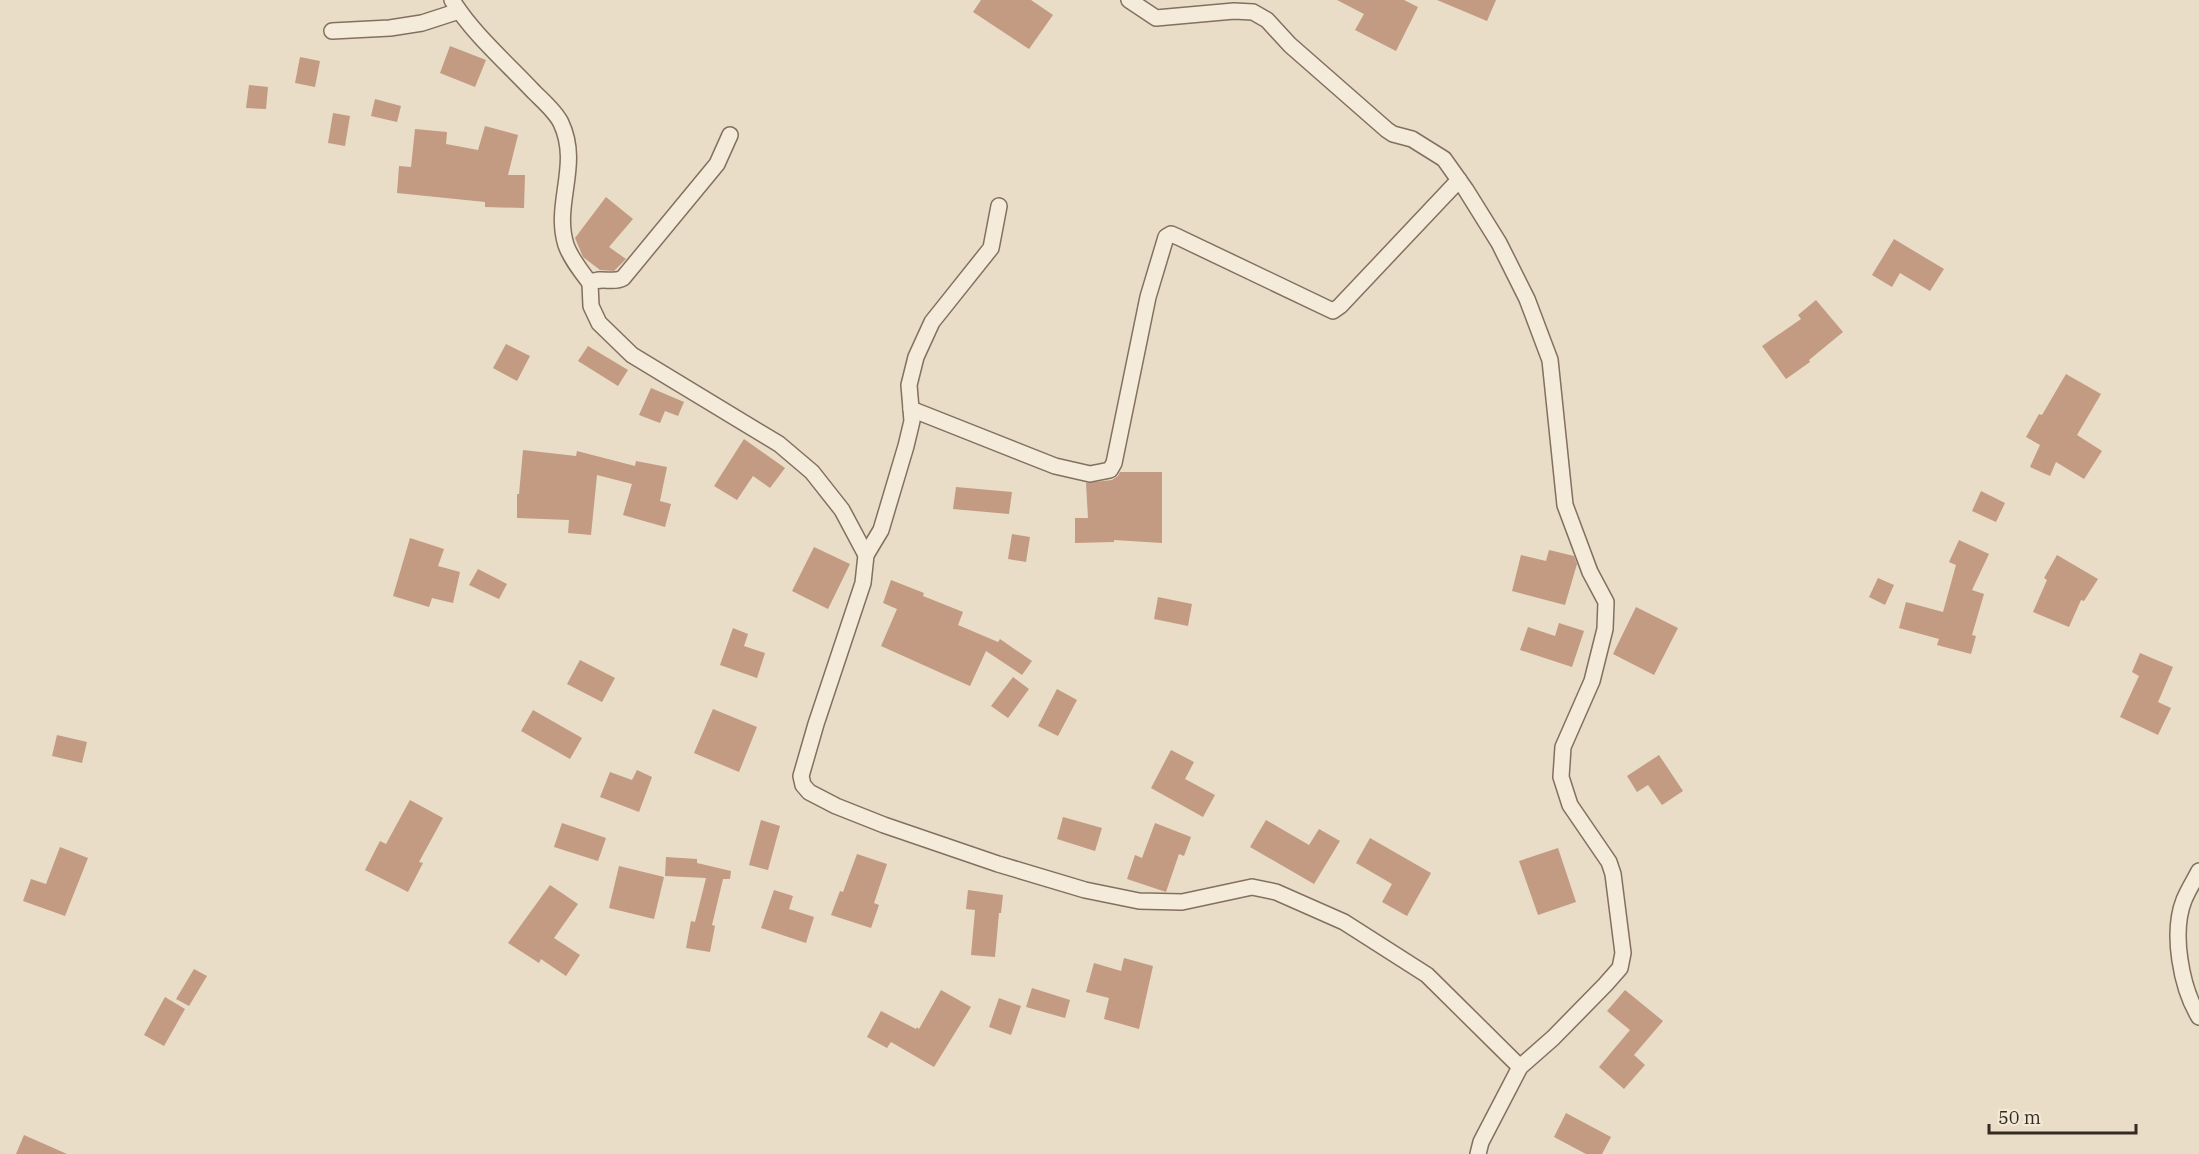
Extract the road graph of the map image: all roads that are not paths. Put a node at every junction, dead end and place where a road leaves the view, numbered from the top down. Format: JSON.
{"nodes":[{"id":1,"x":1129,"y":0,"type":"edge"},
{"id":2,"x":456,"y":6,"type":"edge"},
{"id":3,"x":332,"y":31,"type":"dead end"},
{"id":4,"x":730,"y":135,"type":"dead end"},
{"id":5,"x":1459,"y":180,"type":"junction"},
{"id":6,"x":999,"y":206,"type":"dead end"},
{"id":7,"x":590,"y":283,"type":"junction"},
{"id":8,"x":911,"y":409,"type":"junction"},
{"id":9,"x":866,"y":555,"type":"junction"},
{"id":10,"x":2199,"y":871,"type":"edge"},
{"id":11,"x":2199,"y":1017,"type":"edge"},
{"id":12,"x":1520,"y":1066,"type":"junction"},
{"id":13,"x":1478,"y":1154,"type":"edge"}],
"edges":[{"from":1,"to":5,"type":"street"},
{"from":2,"to":3,"type":"street"},
{"from":2,"to":7,"type":"street"},
{"from":4,"to":7,"type":"street"},
{"from":5,"to":8,"type":"street"},
{"from":5,"to":12,"type":"street"},
{"from":6,"to":8,"type":"street"},
{"from":7,"to":9,"type":"street"},
{"from":8,"to":9,"type":"street"},
{"from":9,"to":12,"type":"street"},
{"from":10,"to":11,"type":"street"},
{"from":12,"to":13,"type":"street"}]}
